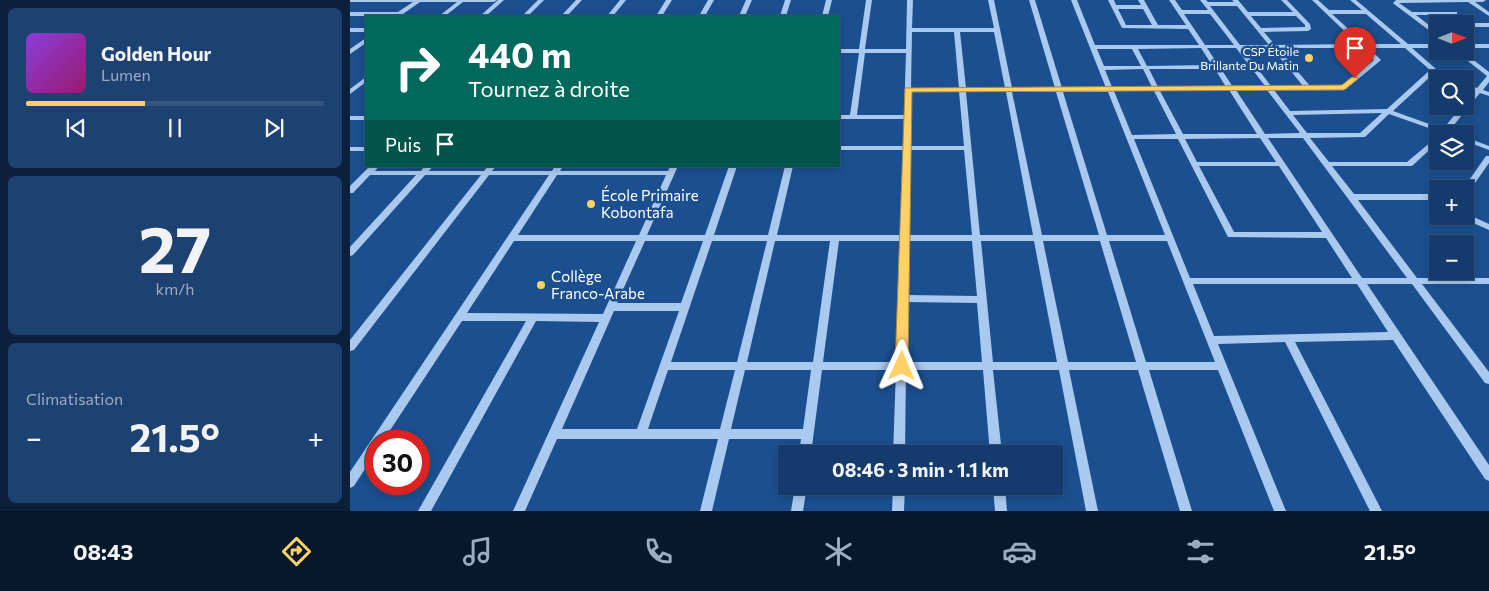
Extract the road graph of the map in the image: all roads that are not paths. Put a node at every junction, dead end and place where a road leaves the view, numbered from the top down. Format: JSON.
{"nodes":[{"id":1,"x":350,"y":0,"type":"edge"},
{"id":2,"x":419,"y":0,"type":"edge"},
{"id":3,"x":462,"y":0,"type":"edge"},
{"id":4,"x":494,"y":0,"type":"edge"},
{"id":5,"x":502,"y":0,"type":"edge"},
{"id":6,"x":541,"y":0,"type":"edge"},
{"id":7,"x":579,"y":0,"type":"edge"},
{"id":8,"x":623,"y":0,"type":"edge"},
{"id":9,"x":669,"y":0,"type":"edge"},
{"id":10,"x":711,"y":0,"type":"edge"},
{"id":11,"x":749,"y":0,"type":"edge"},
{"id":12,"x":788,"y":0,"type":"edge"},
{"id":13,"x":829,"y":0,"type":"edge"},
{"id":14,"x":869,"y":0,"type":"edge"},
{"id":15,"x":910,"y":0,"type":"edge"},
{"id":16,"x":991,"y":0,"type":"edge"},
{"id":17,"x":1032,"y":0,"type":"edge"},
{"id":18,"x":1074,"y":0,"type":"edge"},
{"id":19,"x":1111,"y":0,"type":"edge"},
{"id":20,"x":1141,"y":0,"type":"edge"},
{"id":21,"x":1172,"y":0,"type":"edge"},
{"id":22,"x":1284,"y":0,"type":"edge"},
{"id":23,"x":1315,"y":0,"type":"edge"},
{"id":24,"x":1353,"y":0,"type":"edge"},
{"id":25,"x":1468,"y":0,"type":"edge"},
{"id":26,"x":1483,"y":0,"type":"edge"},
{"id":27,"x":1205,"y":2,"type":"edge"},
{"id":28,"x":1236,"y":2,"type":"edge"},
{"id":29,"x":1115,"y":7,"type":"junction"},
{"id":30,"x":1145,"y":7,"type":"junction"},
{"id":31,"x":1180,"y":12,"type":"junction"},
{"id":32,"x":1212,"y":12,"type":"junction"},
{"id":33,"x":1328,"y":12,"type":"junction"},
{"id":34,"x":1367,"y":12,"type":"junction"},
{"id":35,"x":1455,"y":13,"type":"dead end"},
{"id":36,"x":350,"y":14,"type":"edge"},
{"id":37,"x":1246,"y":14,"type":"junction"},
{"id":38,"x":1297,"y":14,"type":"junction"},
{"id":39,"x":1410,"y":14,"type":"junction"},
{"id":40,"x":1489,"y":14,"type":"edge"},
{"id":41,"x":399,"y":15,"type":"edge"},
{"id":42,"x":443,"y":15,"type":"edge"},
{"id":43,"x":485,"y":15,"type":"edge"},
{"id":44,"x":526,"y":15,"type":"edge"},
{"id":45,"x":565,"y":15,"type":"edge"},
{"id":46,"x":611,"y":15,"type":"edge"},
{"id":47,"x":659,"y":15,"type":"edge"},
{"id":48,"x":703,"y":15,"type":"edge"},
{"id":49,"x":742,"y":15,"type":"edge"},
{"id":50,"x":783,"y":15,"type":"edge"},
{"id":51,"x":825,"y":15,"type":"edge"},
{"id":52,"x":1424,"y":25,"type":"junction"},
{"id":53,"x":1429,"y":25,"type":"edge"},
{"id":54,"x":1474,"y":25,"type":"edge"},
{"id":55,"x":1489,"y":25,"type":"edge"},
{"id":56,"x":1156,"y":27,"type":"junction"},
{"id":57,"x":1190,"y":27,"type":"junction"},
{"id":58,"x":1429,"y":29,"type":"edge"},
{"id":59,"x":350,"y":30,"type":"edge"},
{"id":60,"x":365,"y":30,"type":"edge"},
{"id":61,"x":910,"y":30,"type":"junction"},
{"id":62,"x":957,"y":30,"type":"junction"},
{"id":63,"x":997,"y":30,"type":"junction"},
{"id":64,"x":1260,"y":30,"type":"junction"},
{"id":65,"x":365,"y":41,"type":"edge"},
{"id":66,"x":1092,"y":46,"type":"junction"},
{"id":67,"x":1134,"y":46,"type":"junction"},
{"id":68,"x":1203,"y":46,"type":"junction"},
{"id":69,"x":1238,"y":46,"type":"junction"},
{"id":70,"x":1273,"y":46,"type":"junction"},
{"id":71,"x":1364,"y":46,"type":"junction"},
{"id":72,"x":1406,"y":46,"type":"junction"},
{"id":73,"x":1429,"y":46,"type":"edge"},
{"id":74,"x":1474,"y":46,"type":"edge"},
{"id":75,"x":1489,"y":46,"type":"edge"},
{"id":76,"x":350,"y":51,"type":"edge"},
{"id":77,"x":365,"y":51,"type":"edge"},
{"id":78,"x":840,"y":51,"type":"edge"},
{"id":79,"x":862,"y":51,"type":"junction"},
{"id":80,"x":909,"y":51,"type":"junction"},
{"id":81,"x":1469,"y":60,"type":"edge"},
{"id":82,"x":1217,"y":67,"type":"junction"},
{"id":83,"x":1101,"y":68,"type":"junction"},
{"id":84,"x":1145,"y":68,"type":"junction"},
{"id":85,"x":1434,"y":70,"type":"edge"},
{"id":86,"x":1429,"y":75,"type":"edge"},
{"id":87,"x":1489,"y":76,"type":"edge"},
{"id":88,"x":365,"y":80,"type":"edge"},
{"id":89,"x":1156,"y":88,"type":"junction"},
{"id":90,"x":1230,"y":88,"type":"junction"},
{"id":91,"x":1269,"y":88,"type":"junction"},
{"id":92,"x":1308,"y":88,"type":"junction"},
{"id":93,"x":1110,"y":89,"type":"junction"},
{"id":94,"x":1474,"y":89,"type":"edge"},
{"id":95,"x":908,"y":90,"type":"junction"},
{"id":96,"x":962,"y":90,"type":"junction"},
{"id":97,"x":1010,"y":90,"type":"junction"},
{"id":98,"x":1059,"y":90,"type":"junction"},
{"id":99,"x":1479,"y":90,"type":"junction"},
{"id":100,"x":350,"y":92,"type":"edge"},
{"id":101,"x":1489,"y":94,"type":"edge"},
{"id":102,"x":1388,"y":111,"type":"junction"},
{"id":103,"x":1288,"y":113,"type":"junction"},
{"id":104,"x":350,"y":118,"type":"edge"},
{"id":105,"x":365,"y":118,"type":"edge"},
{"id":106,"x":840,"y":118,"type":"edge"},
{"id":107,"x":853,"y":118,"type":"junction"},
{"id":108,"x":907,"y":118,"type":"junction"},
{"id":109,"x":1452,"y":125,"type":"edge"},
{"id":110,"x":1429,"y":127,"type":"edge"},
{"id":111,"x":1305,"y":135,"type":"junction"},
{"id":112,"x":1180,"y":136,"type":"junction"},
{"id":113,"x":1262,"y":136,"type":"junction"},
{"id":114,"x":1129,"y":137,"type":"junction"},
{"id":115,"x":1474,"y":142,"type":"edge"},
{"id":116,"x":1429,"y":146,"type":"edge"},
{"id":117,"x":840,"y":148,"type":"edge"},
{"id":118,"x":907,"y":148,"type":"junction"},
{"id":119,"x":968,"y":148,"type":"junction"},
{"id":120,"x":1489,"y":148,"type":"edge"},
{"id":121,"x":350,"y":149,"type":"edge"},
{"id":122,"x":365,"y":149,"type":"edge"},
{"id":123,"x":1489,"y":158,"type":"edge"},
{"id":124,"x":1195,"y":164,"type":"junction"},
{"id":125,"x":1281,"y":164,"type":"junction"},
{"id":126,"x":1327,"y":164,"type":"junction"},
{"id":127,"x":374,"y":167,"type":"edge"},
{"id":128,"x":427,"y":167,"type":"edge"},
{"id":129,"x":733,"y":167,"type":"edge"},
{"id":130,"x":789,"y":167,"type":"edge"},
{"id":131,"x":489,"y":170,"type":"edge"},
{"id":132,"x":557,"y":170,"type":"edge"},
{"id":133,"x":617,"y":170,"type":"edge"},
{"id":134,"x":673,"y":170,"type":"edge"},
{"id":135,"x":368,"y":173,"type":"junction"},
{"id":136,"x":422,"y":173,"type":"junction"},
{"id":137,"x":1473,"y":180,"type":"edge"},
{"id":138,"x":350,"y":191,"type":"edge"},
{"id":139,"x":1352,"y":197,"type":"junction"},
{"id":140,"x":1429,"y":197,"type":"edge"},
{"id":141,"x":1474,"y":220,"type":"edge"},
{"id":142,"x":1489,"y":227,"type":"edge"},
{"id":143,"x":1328,"y":235,"type":"junction"},
{"id":144,"x":512,"y":238,"type":"junction"},
{"id":145,"x":642,"y":238,"type":"junction"},
{"id":146,"x":708,"y":238,"type":"junction"},
{"id":147,"x":772,"y":238,"type":"junction"},
{"id":148,"x":835,"y":238,"type":"junction"},
{"id":149,"x":905,"y":238,"type":"junction"},
{"id":150,"x":976,"y":238,"type":"junction"},
{"id":151,"x":1039,"y":238,"type":"junction"},
{"id":152,"x":1104,"y":238,"type":"junction"},
{"id":153,"x":1170,"y":238,"type":"junction"},
{"id":154,"x":350,"y":253,"type":"edge"},
{"id":155,"x":1187,"y":281,"type":"junction"},
{"id":156,"x":1360,"y":281,"type":"junction"},
{"id":157,"x":1415,"y":281,"type":"junction"},
{"id":158,"x":1489,"y":281,"type":"edge"},
{"id":159,"x":903,"y":298,"type":"junction"},
{"id":160,"x":982,"y":300,"type":"junction"},
{"id":161,"x":611,"y":307,"type":"junction"},
{"id":162,"x":684,"y":307,"type":"junction"},
{"id":163,"x":459,"y":317,"type":"junction"},
{"id":164,"x":532,"y":317,"type":"junction"},
{"id":165,"x":606,"y":318,"type":"junction"},
{"id":166,"x":1396,"y":336,"type":"junction"},
{"id":167,"x":1288,"y":338,"type":"junction"},
{"id":168,"x":1211,"y":340,"type":"junction"},
{"id":169,"x":350,"y":347,"type":"edge"},
{"id":170,"x":664,"y":366,"type":"junction"},
{"id":171,"x":741,"y":366,"type":"junction"},
{"id":172,"x":817,"y":366,"type":"junction"},
{"id":173,"x":902,"y":366,"type":"junction"},
{"id":174,"x":988,"y":366,"type":"junction"},
{"id":175,"x":1064,"y":366,"type":"junction"},
{"id":176,"x":1142,"y":366,"type":"junction"},
{"id":177,"x":1222,"y":366,"type":"junction"},
{"id":178,"x":1489,"y":380,"type":"edge"},
{"id":179,"x":385,"y":430,"type":"edge"},
{"id":180,"x":554,"y":434,"type":"junction"},
{"id":181,"x":641,"y":434,"type":"junction"},
{"id":182,"x":724,"y":434,"type":"junction"},
{"id":183,"x":808,"y":434,"type":"junction"},
{"id":184,"x":806,"y":445,"type":"edge"},
{"id":185,"x":900,"y":445,"type":"edge"},
{"id":186,"x":995,"y":445,"type":"edge"},
{"id":187,"x":365,"y":460,"type":"edge"},
{"id":188,"x":1489,"y":475,"type":"edge"},
{"id":189,"x":350,"y":482,"type":"edge"},
{"id":190,"x":800,"y":495,"type":"edge"},
{"id":191,"x":899,"y":495,"type":"edge"},
{"id":192,"x":1000,"y":495,"type":"edge"},
{"id":193,"x":424,"y":511,"type":"edge"},
{"id":194,"x":519,"y":511,"type":"edge"},
{"id":195,"x":706,"y":511,"type":"edge"},
{"id":196,"x":797,"y":511,"type":"edge"},
{"id":197,"x":898,"y":511,"type":"edge"},
{"id":198,"x":1002,"y":511,"type":"edge"},
{"id":199,"x":1092,"y":511,"type":"edge"},
{"id":200,"x":1186,"y":511,"type":"edge"},
{"id":201,"x":1280,"y":511,"type":"edge"},
{"id":202,"x":1376,"y":511,"type":"edge"}],
"edges":[{"from":1,"to":2,"type":"street"},
{"from":2,"to":3,"type":"street"},
{"from":2,"to":41,"type":"street"},
{"from":3,"to":4,"type":"street"},
{"from":3,"to":42,"type":"street"},
{"from":5,"to":43,"type":"street"},
{"from":6,"to":44,"type":"street"},
{"from":7,"to":45,"type":"street"},
{"from":8,"to":46,"type":"street"},
{"from":9,"to":47,"type":"street"},
{"from":10,"to":48,"type":"street"},
{"from":11,"to":49,"type":"street"},
{"from":12,"to":50,"type":"street"},
{"from":13,"to":51,"type":"street"},
{"from":14,"to":79,"type":"street"},
{"from":15,"to":61,"type":"street"},
{"from":16,"to":63,"type":"street"},
{"from":17,"to":98,"type":"street"},
{"from":18,"to":66,"type":"street"},
{"from":19,"to":29,"type":"street"},
{"from":20,"to":30,"type":"street"},
{"from":21,"to":31,"type":"street"},
{"from":22,"to":38,"type":"street"},
{"from":23,"to":33,"type":"street"},
{"from":24,"to":34,"type":"street"},
{"from":25,"to":26,"type":"street"},
{"from":25,"to":39,"type":"street"},
{"from":25,"to":40,"type":"street"},
{"from":27,"to":28,"type":"street"},
{"from":27,"to":32,"type":"street"},
{"from":28,"to":37,"type":"street"},
{"from":29,"to":30,"type":"street"},
{"from":29,"to":56,"type":"street"},
{"from":30,"to":56,"type":"street"},
{"from":31,"to":32,"type":"street"},
{"from":31,"to":57,"type":"street"},
{"from":32,"to":69,"type":"street"},
{"from":33,"to":34,"type":"street"},
{"from":33,"to":71,"type":"street"},
{"from":34,"to":72,"type":"street"},
{"from":35,"to":39,"type":"street"},
{"from":36,"to":41,"type":"street"},
{"from":37,"to":38,"type":"street"},
{"from":37,"to":64,"type":"street"},
{"from":38,"to":64,"type":"street"},
{"from":39,"to":52,"type":"street"},
{"from":52,"to":53,"type":"street"},
{"from":52,"to":58,"type":"street"},
{"from":54,"to":55,"type":"street"},
{"from":56,"to":57,"type":"street"},
{"from":57,"to":68,"type":"street"},
{"from":59,"to":60,"type":"street"},
{"from":61,"to":62,"type":"street"},
{"from":61,"to":80,"type":"street"},
{"from":62,"to":63,"type":"street"},
{"from":62,"to":96,"type":"street"},
{"from":63,"to":97,"type":"street"},
{"from":64,"to":70,"type":"street"},
{"from":65,"to":76,"type":"street"},
{"from":66,"to":67,"type":"street"},
{"from":66,"to":83,"type":"street"},
{"from":67,"to":68,"type":"street"},
{"from":67,"to":84,"type":"street"},
{"from":68,"to":69,"type":"street"},
{"from":68,"to":82,"type":"street"},
{"from":69,"to":70,"type":"street"},
{"from":69,"to":91,"type":"street"},
{"from":70,"to":71,"type":"street"},
{"from":70,"to":92,"type":"street"},
{"from":71,"to":72,"type":"street"},
{"from":71,"to":92,"type":"street"},
{"from":72,"to":73,"type":"street"},
{"from":72,"to":85,"type":"street"},
{"from":74,"to":75,"type":"street"},
{"from":76,"to":77,"type":"street"},
{"from":78,"to":79,"type":"street"},
{"from":79,"to":80,"type":"street"},
{"from":79,"to":107,"type":"street"},
{"from":80,"to":95,"type":"street"},
{"from":81,"to":87,"type":"street"},
{"from":82,"to":84,"type":"street"},
{"from":82,"to":90,"type":"street"},
{"from":83,"to":84,"type":"street"},
{"from":83,"to":93,"type":"street"},
{"from":84,"to":89,"type":"street"},
{"from":86,"to":102,"type":"street"},
{"from":87,"to":99,"type":"street"},
{"from":88,"to":100,"type":"street"},
{"from":89,"to":90,"type":"street"},
{"from":89,"to":93,"type":"street"},
{"from":89,"to":112,"type":"street"},
{"from":90,"to":91,"type":"street"},
{"from":90,"to":113,"type":"street"},
{"from":91,"to":92,"type":"street"},
{"from":91,"to":103,"type":"street"},
{"from":93,"to":98,"type":"street"},
{"from":93,"to":114,"type":"street"},
{"from":94,"to":99,"type":"street"},
{"from":95,"to":96,"type":"street"},
{"from":95,"to":108,"type":"street"},
{"from":96,"to":97,"type":"street"},
{"from":96,"to":119,"type":"street"},
{"from":97,"to":98,"type":"street"},
{"from":97,"to":151,"type":"street"},
{"from":98,"to":152,"type":"street"},
{"from":99,"to":101,"type":"street"},
{"from":99,"to":109,"type":"street"},
{"from":102,"to":103,"type":"street"},
{"from":102,"to":110,"type":"street"},
{"from":102,"to":111,"type":"street"},
{"from":103,"to":111,"type":"street"},
{"from":104,"to":105,"type":"street"},
{"from":106,"to":107,"type":"street"},
{"from":107,"to":108,"type":"street"},
{"from":108,"to":118,"type":"street"},
{"from":111,"to":113,"type":"street"},
{"from":111,"to":126,"type":"street"},
{"from":112,"to":113,"type":"street"},
{"from":112,"to":114,"type":"street"},
{"from":112,"to":124,"type":"street"},
{"from":113,"to":125,"type":"street"},
{"from":114,"to":153,"type":"street"},
{"from":115,"to":120,"type":"street"},
{"from":116,"to":126,"type":"street"},
{"from":117,"to":118,"type":"street"},
{"from":118,"to":119,"type":"street"},
{"from":118,"to":149,"type":"street"},
{"from":119,"to":150,"type":"street"},
{"from":121,"to":122,"type":"street"},
{"from":123,"to":137,"type":"street"},
{"from":124,"to":125,"type":"street"},
{"from":124,"to":143,"type":"street"},
{"from":125,"to":143,"type":"street"},
{"from":126,"to":139,"type":"street"},
{"from":127,"to":135,"type":"street"},
{"from":128,"to":136,"type":"street"},
{"from":129,"to":146,"type":"street"},
{"from":130,"to":147,"type":"street"},
{"from":131,"to":132,"type":"street"},
{"from":131,"to":136,"type":"street"},
{"from":131,"to":169,"type":"street"},
{"from":132,"to":133,"type":"street"},
{"from":132,"to":144,"type":"street"},
{"from":133,"to":134,"type":"street"},
{"from":134,"to":145,"type":"street"},
{"from":135,"to":136,"type":"street"},
{"from":135,"to":138,"type":"street"},
{"from":136,"to":154,"type":"street"},
{"from":139,"to":140,"type":"street"},
{"from":139,"to":157,"type":"street"},
{"from":141,"to":142,"type":"street"},
{"from":143,"to":156,"type":"street"},
{"from":144,"to":145,"type":"street"},
{"from":144,"to":163,"type":"street"},
{"from":145,"to":146,"type":"street"},
{"from":145,"to":161,"type":"street"},
{"from":146,"to":147,"type":"street"},
{"from":146,"to":162,"type":"street"},
{"from":147,"to":148,"type":"street"},
{"from":147,"to":171,"type":"street"},
{"from":148,"to":149,"type":"street"},
{"from":148,"to":172,"type":"street"},
{"from":149,"to":150,"type":"street"},
{"from":149,"to":159,"type":"street"},
{"from":150,"to":151,"type":"street"},
{"from":150,"to":160,"type":"street"},
{"from":151,"to":152,"type":"street"},
{"from":151,"to":175,"type":"street"},
{"from":152,"to":153,"type":"street"},
{"from":152,"to":176,"type":"street"},
{"from":153,"to":155,"type":"street"},
{"from":155,"to":156,"type":"street"},
{"from":155,"to":168,"type":"street"},
{"from":156,"to":157,"type":"street"},
{"from":156,"to":166,"type":"street"},
{"from":157,"to":158,"type":"street"},
{"from":157,"to":178,"type":"street"},
{"from":159,"to":160,"type":"street"},
{"from":159,"to":173,"type":"street"},
{"from":160,"to":174,"type":"street"},
{"from":161,"to":162,"type":"street"},
{"from":161,"to":165,"type":"street"},
{"from":162,"to":170,"type":"street"},
{"from":163,"to":164,"type":"street"},
{"from":163,"to":179,"type":"street"},
{"from":164,"to":165,"type":"street"},
{"from":164,"to":193,"type":"street"},
{"from":165,"to":180,"type":"street"},
{"from":166,"to":167,"type":"street"},
{"from":166,"to":188,"type":"street"},
{"from":167,"to":168,"type":"street"},
{"from":167,"to":202,"type":"street"},
{"from":168,"to":177,"type":"street"},
{"from":170,"to":171,"type":"street"},
{"from":170,"to":181,"type":"street"},
{"from":171,"to":172,"type":"street"},
{"from":171,"to":182,"type":"street"},
{"from":172,"to":173,"type":"street"},
{"from":172,"to":183,"type":"street"},
{"from":173,"to":174,"type":"street"},
{"from":173,"to":185,"type":"street"},
{"from":174,"to":175,"type":"street"},
{"from":174,"to":186,"type":"street"},
{"from":175,"to":176,"type":"street"},
{"from":175,"to":199,"type":"street"},
{"from":176,"to":177,"type":"street"},
{"from":176,"to":200,"type":"street"},
{"from":177,"to":201,"type":"street"},
{"from":180,"to":181,"type":"street"},
{"from":180,"to":194,"type":"street"},
{"from":181,"to":182,"type":"street"},
{"from":182,"to":183,"type":"street"},
{"from":182,"to":195,"type":"street"},
{"from":183,"to":184,"type":"street"},
{"from":187,"to":189,"type":"street"},
{"from":190,"to":196,"type":"street"},
{"from":191,"to":197,"type":"street"},
{"from":192,"to":198,"type":"street"}]}
